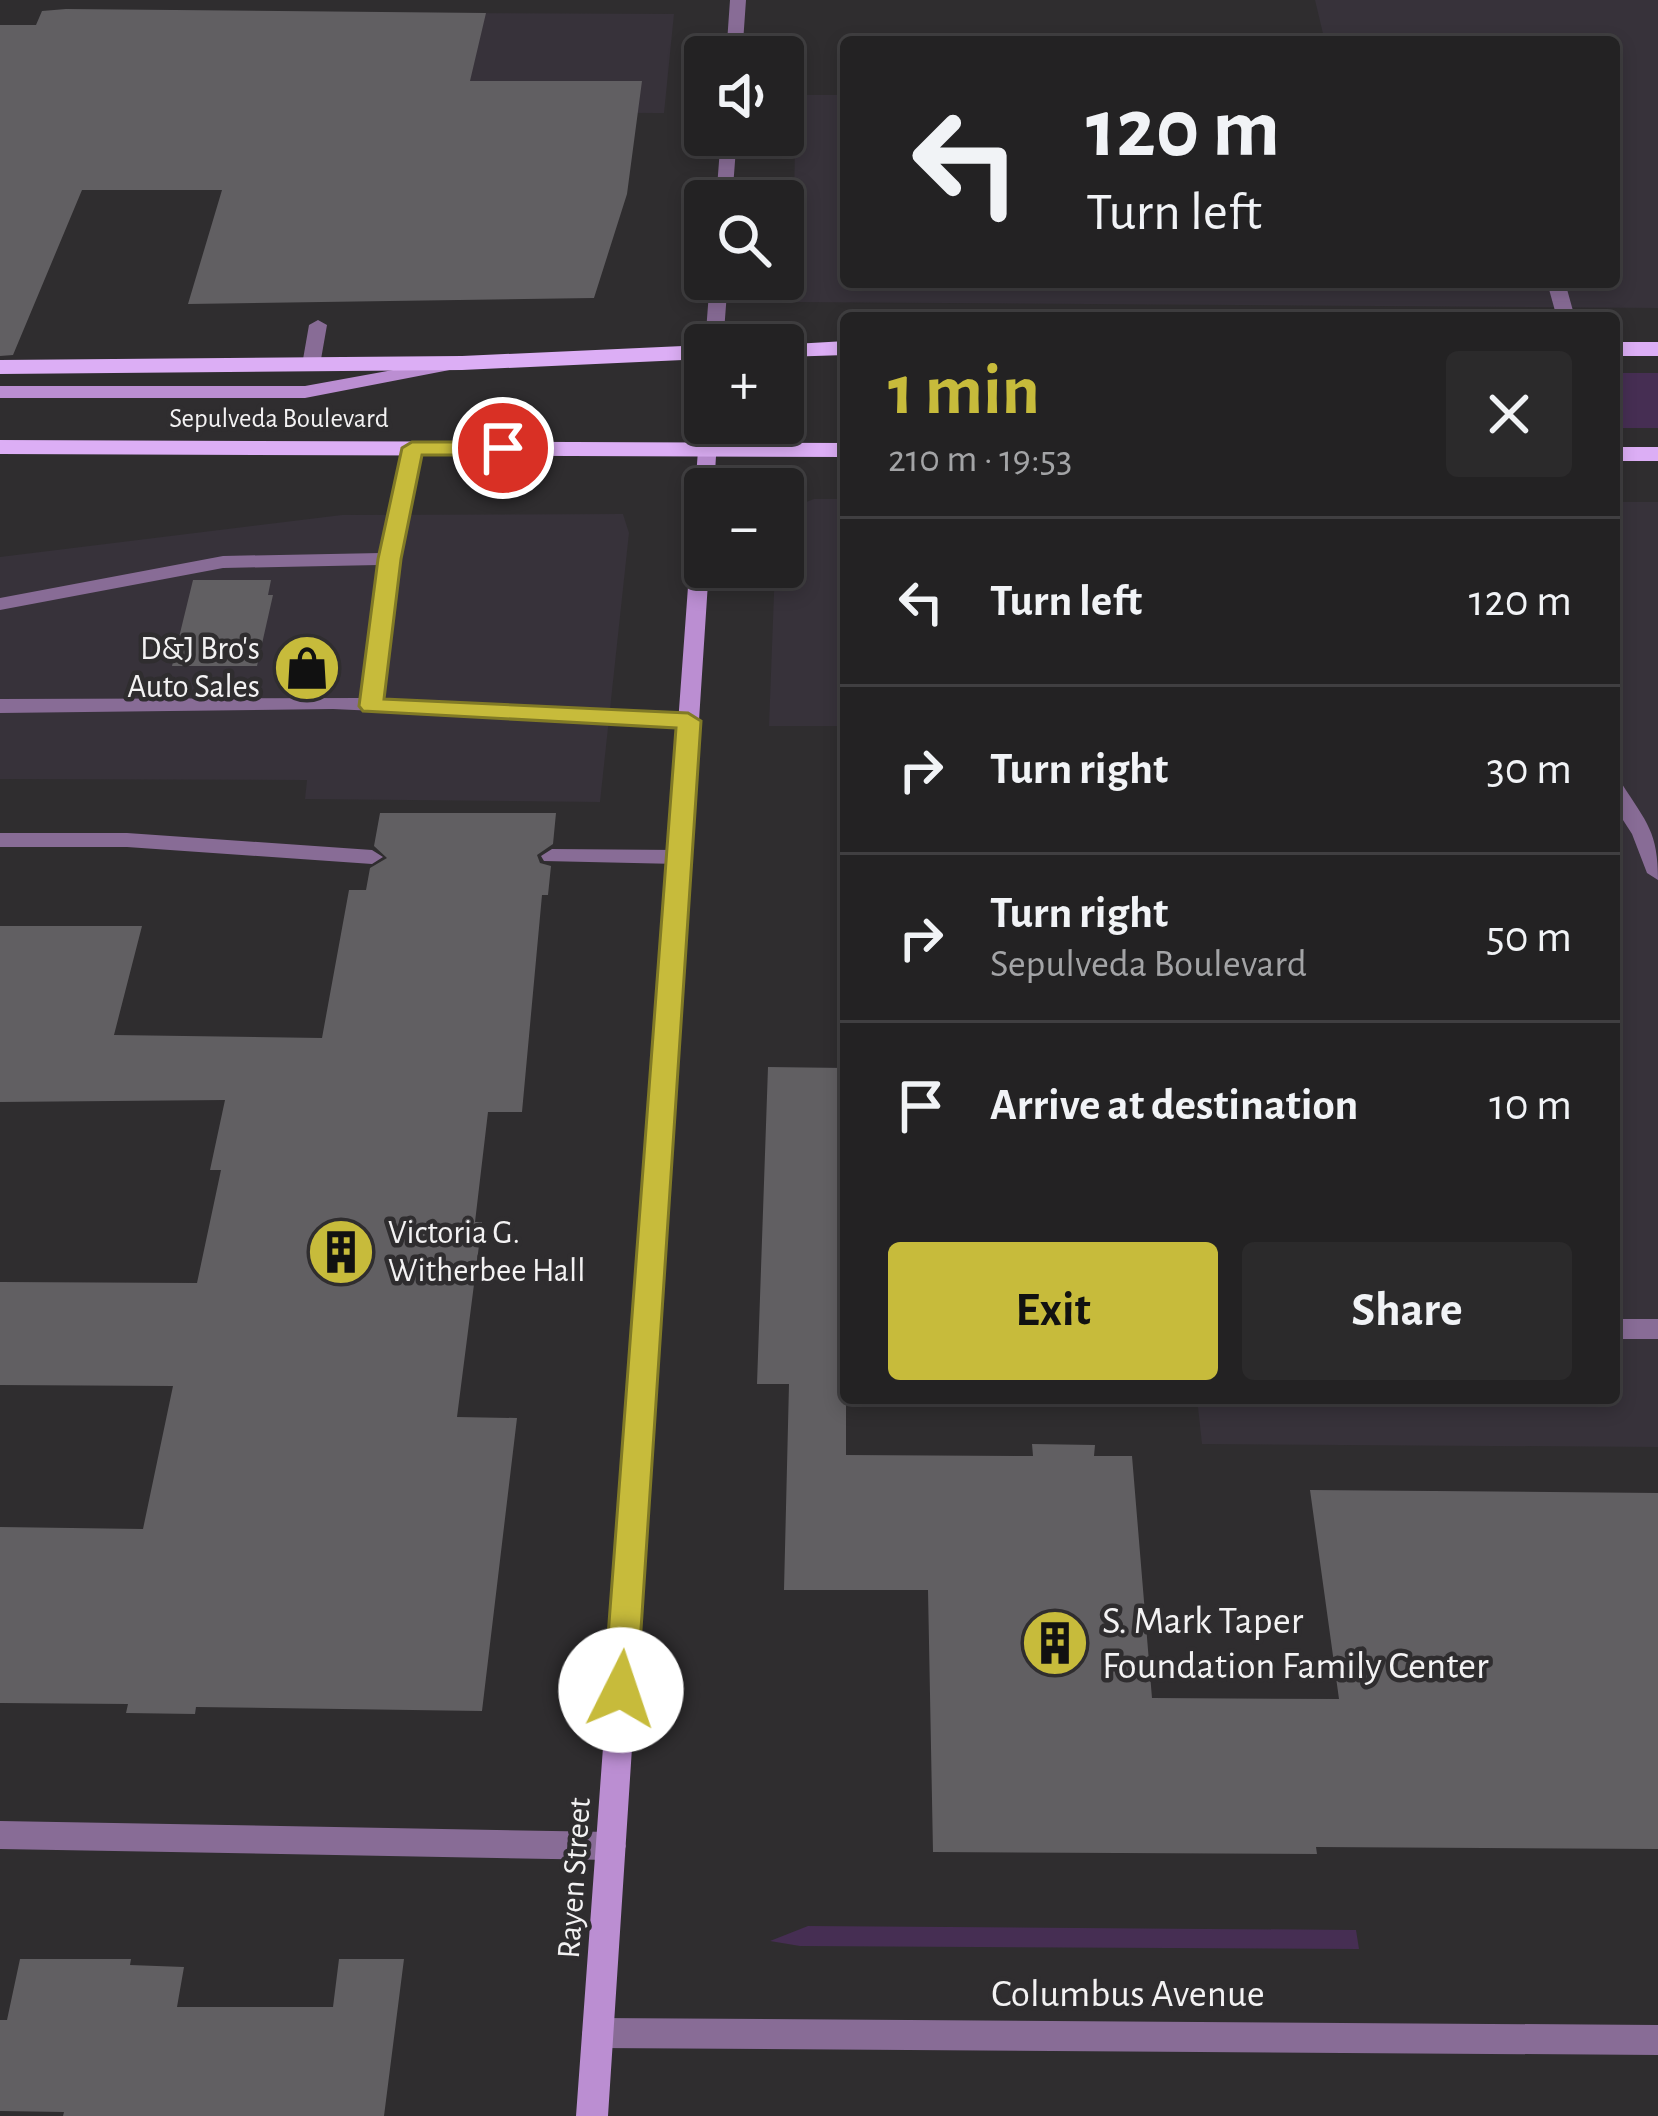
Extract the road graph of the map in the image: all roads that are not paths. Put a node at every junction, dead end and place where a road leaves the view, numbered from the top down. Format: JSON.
{"nodes":[{"id":1,"x":738,"y":0,"type":"edge"},
{"id":2,"x":735,"y":36,"type":"edge"},
{"id":3,"x":318,"y":325,"type":"dead end"},
{"id":4,"x":840,"y":348,"type":"edge"},
{"id":5,"x":804,"y":349,"type":"edge"},
{"id":6,"x":1620,"y":349,"type":"edge"},
{"id":7,"x":1658,"y":349,"type":"edge"},
{"id":8,"x":684,"y":353,"type":"edge"},
{"id":9,"x":461,"y":363,"type":"junction"},
{"id":10,"x":311,"y":365,"type":"junction"},
{"id":11,"x":0,"y":367,"type":"edge"},
{"id":12,"x":0,"y":392,"type":"edge"},
{"id":13,"x":684,"y":437,"type":"edge"},
{"id":14,"x":707,"y":444,"type":"edge"},
{"id":15,"x":787,"y":444,"type":"edge"},
{"id":16,"x":0,"y":447,"type":"edge"},
{"id":17,"x":412,"y":448,"type":"junction"},
{"id":18,"x":840,"y":449,"type":"edge"},
{"id":19,"x":1620,"y":454,"type":"edge"},
{"id":20,"x":1658,"y":454,"type":"edge"},
{"id":21,"x":390,"y":559,"type":"junction"},
{"id":22,"x":0,"y":604,"type":"edge"},
{"id":23,"x":0,"y":706,"type":"edge"},
{"id":24,"x":371,"y":706,"type":"junction"},
{"id":25,"x":688,"y":721,"type":"junction"},
{"id":26,"x":1620,"y":799,"type":"edge"},
{"id":27,"x":0,"y":840,"type":"edge"},
{"id":28,"x":552,"y":856,"type":"dead end"},
{"id":29,"x":372,"y":857,"type":"dead end"},
{"id":30,"x":678,"y":857,"type":"junction"},
{"id":31,"x":1658,"y":873,"type":"edge"},
{"id":32,"x":1620,"y":1329,"type":"edge"},
{"id":33,"x":1658,"y":1329,"type":"edge"},
{"id":34,"x":0,"y":1835,"type":"edge"},
{"id":35,"x":611,"y":1846,"type":"junction"},
{"id":36,"x":598,"y":2032,"type":"junction"},
{"id":37,"x":1658,"y":2040,"type":"edge"},
{"id":38,"x":592,"y":2116,"type":"edge"}],
"edges":[{"from":1,"to":2,"type":"street"},
{"from":3,"to":10,"type":"street"},
{"from":4,"to":5,"type":"main road"},
{"from":6,"to":7,"type":"main road"},
{"from":8,"to":9,"type":"main road","name":"Sepulveda Boulevard"},
{"from":9,"to":10,"type":"main road","name":"Sepulveda Boulevard"},
{"from":9,"to":12,"type":"street"},
{"from":10,"to":11,"type":"main road","name":"Sepulveda Boulevard"},
{"from":13,"to":17,"type":"main road","name":"Sepulveda Boulevard"},
{"from":14,"to":25,"type":"street","name":"Rayen Street"},
{"from":15,"to":18,"type":"main road","name":"Sepulveda Boulevard"},
{"from":16,"to":17,"type":"main road","name":"Sepulveda Boulevard"},
{"from":17,"to":21,"type":"street"},
{"from":19,"to":20,"type":"main road"},
{"from":21,"to":22,"type":"street"},
{"from":21,"to":24,"type":"street"},
{"from":23,"to":24,"type":"street"},
{"from":24,"to":25,"type":"street"},
{"from":25,"to":30,"type":"street","name":"Rayen Street"},
{"from":26,"to":31,"type":"street"},
{"from":27,"to":29,"type":"street"},
{"from":28,"to":30,"type":"street"},
{"from":30,"to":35,"type":"street","name":"Rayen Street"},
{"from":32,"to":33,"type":"street"},
{"from":34,"to":35,"type":"street"},
{"from":35,"to":36,"type":"street","name":"Rayen Street"},
{"from":36,"to":37,"type":"street","name":"Columbus Avenue"},
{"from":36,"to":38,"type":"street","name":"Rayen Street"}]}
